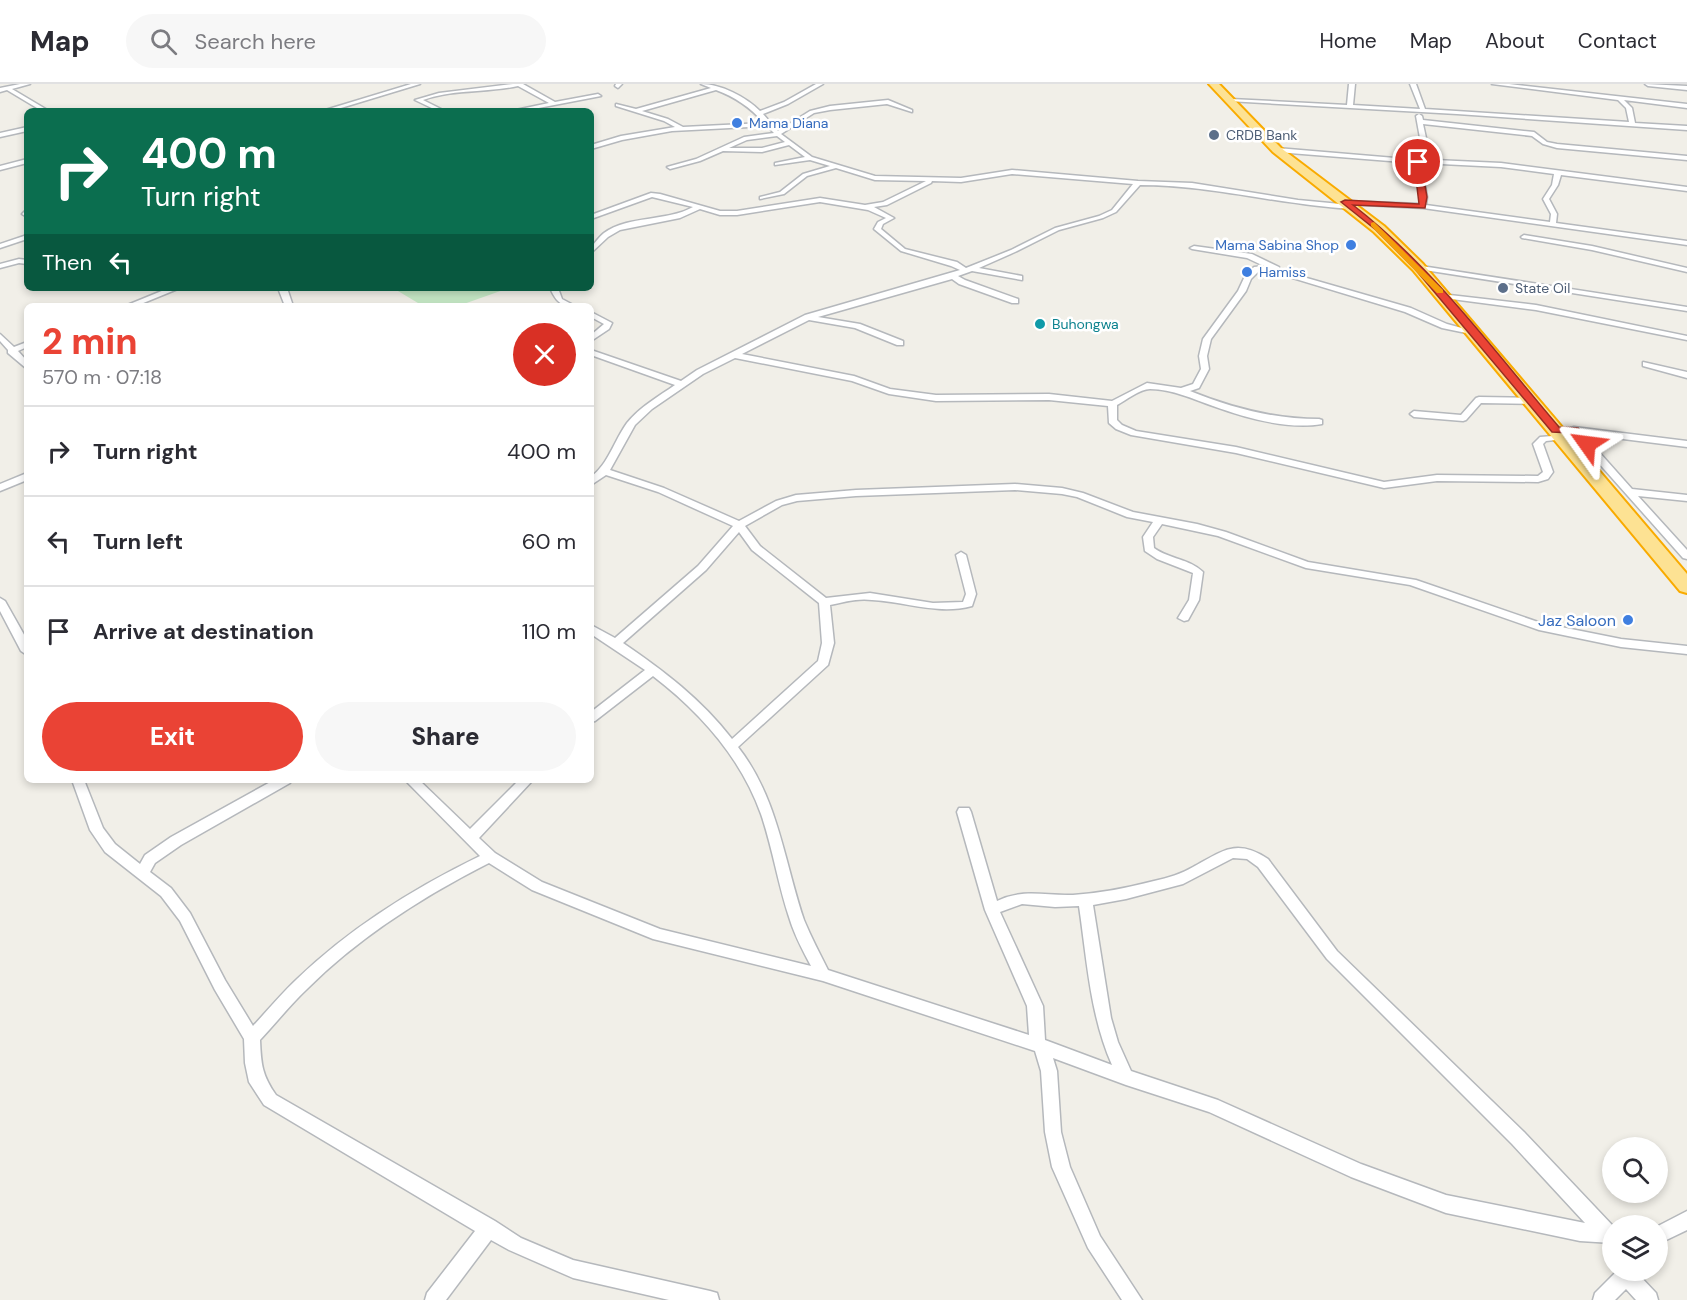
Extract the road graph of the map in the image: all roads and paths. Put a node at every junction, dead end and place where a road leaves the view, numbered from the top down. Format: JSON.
{"nodes":[{"id":1,"x":27,"y":84,"type":"edge"},
{"id":2,"x":417,"y":84,"type":"edge"},
{"id":3,"x":704,"y":84,"type":"edge"},
{"id":4,"x":820,"y":84,"type":"edge"},
{"id":5,"x":1214,"y":84,"type":"edge"},
{"id":6,"x":1352,"y":84,"type":"edge"},
{"id":7,"x":1413,"y":84,"type":"edge"},
{"id":8,"x":1496,"y":84,"type":"edge"},
{"id":9,"x":1648,"y":84,"type":"edge"},
{"id":10,"x":717,"y":88,"type":"junction"},
{"id":11,"x":1687,"y":88,"type":"edge"},
{"id":12,"x":9,"y":89,"type":"junction"},
{"id":13,"x":0,"y":90,"type":"edge"},
{"id":14,"x":598,"y":96,"type":"dead end"},
{"id":15,"x":1620,"y":99,"type":"junction"},
{"id":16,"x":1231,"y":101,"type":"junction"},
{"id":17,"x":554,"y":104,"type":"junction"},
{"id":18,"x":618,"y":105,"type":"dead end"},
{"id":19,"x":1687,"y":106,"type":"edge"},
{"id":20,"x":1350,"y":107,"type":"junction"},
{"id":21,"x":41,"y":108,"type":"edge"},
{"id":22,"x":335,"y":108,"type":"edge"},
{"id":23,"x":435,"y":108,"type":"edge"},
{"id":24,"x":531,"y":108,"type":"edge"},
{"id":25,"x":776,"y":110,"type":"dead end"},
{"id":26,"x":1420,"y":110,"type":"junction"},
{"id":27,"x":636,"y":111,"type":"junction"},
{"id":28,"x":910,"y":111,"type":"dead end"},
{"id":29,"x":762,"y":115,"type":"junction"},
{"id":30,"x":1545,"y":118,"type":"junction"},
{"id":31,"x":1421,"y":122,"type":"junction"},
{"id":32,"x":770,"y":124,"type":"junction"},
{"id":33,"x":1632,"y":124,"type":"junction"},
{"id":34,"x":1544,"y":126,"type":"dead end"},
{"id":35,"x":682,"y":128,"type":"junction"},
{"id":36,"x":1687,"y":128,"type":"edge"},
{"id":37,"x":24,"y":130,"type":"edge"},
{"id":38,"x":778,"y":133,"type":"junction"},
{"id":39,"x":0,"y":135,"type":"edge"},
{"id":40,"x":789,"y":142,"type":"junction"},
{"id":41,"x":594,"y":146,"type":"edge"},
{"id":42,"x":719,"y":150,"type":"junction"},
{"id":43,"x":1277,"y":150,"type":"junction"},
{"id":44,"x":810,"y":158,"type":"junction"},
{"id":45,"x":1687,"y":158,"type":"edge"},
{"id":46,"x":1409,"y":161,"type":"junction"},
{"id":47,"x":24,"y":162,"type":"edge"},
{"id":48,"x":1418,"y":162,"type":"dead end"},
{"id":49,"x":777,"y":164,"type":"dead end"},
{"id":50,"x":670,"y":167,"type":"dead end"},
{"id":51,"x":836,"y":167,"type":"junction"},
{"id":52,"x":0,"y":168,"type":"edge"},
{"id":53,"x":1558,"y":172,"type":"junction"},
{"id":54,"x":936,"y":179,"type":"junction"},
{"id":55,"x":1138,"y":183,"type":"junction"},
{"id":56,"x":1687,"y":189,"type":"edge"},
{"id":57,"x":762,"y":198,"type":"dead end"},
{"id":58,"x":1348,"y":205,"type":"junction"},
{"id":59,"x":1423,"y":206,"type":"junction"},
{"id":60,"x":699,"y":207,"type":"junction"},
{"id":61,"x":865,"y":207,"type":"junction"},
{"id":62,"x":594,"y":217,"type":"edge"},
{"id":63,"x":1553,"y":222,"type":"junction"},
{"id":64,"x":1524,"y":237,"type":"dead end"},
{"id":65,"x":24,"y":238,"type":"edge"},
{"id":66,"x":1687,"y":243,"type":"edge"},
{"id":67,"x":0,"y":246,"type":"edge"},
{"id":68,"x":594,"y":248,"type":"edge"},
{"id":69,"x":1194,"y":248,"type":"dead end"},
{"id":70,"x":24,"y":262,"type":"edge"},
{"id":71,"x":0,"y":266,"type":"edge"},
{"id":72,"x":1418,"y":267,"type":"junction"},
{"id":73,"x":967,"y":269,"type":"junction"},
{"id":74,"x":1277,"y":270,"type":"junction"},
{"id":75,"x":1687,"y":270,"type":"edge"},
{"id":76,"x":953,"y":276,"type":"junction"},
{"id":77,"x":1472,"y":277,"type":"dead end"},
{"id":78,"x":1019,"y":278,"type":"dead end"},
{"id":79,"x":168,"y":291,"type":"edge"},
{"id":80,"x":555,"y":291,"type":"edge"},
{"id":81,"x":1444,"y":296,"type":"junction"},
{"id":82,"x":1476,"y":299,"type":"junction"},
{"id":83,"x":1015,"y":301,"type":"dead end"},
{"id":84,"x":137,"y":303,"type":"edge"},
{"id":85,"x":565,"y":303,"type":"edge"},
{"id":86,"x":1626,"y":304,"type":"dead end"},
{"id":87,"x":1687,"y":309,"type":"edge"},
{"id":88,"x":594,"y":316,"type":"edge"},
{"id":89,"x":808,"y":317,"type":"junction"},
{"id":90,"x":1625,"y":324,"type":"junction"},
{"id":91,"x":1476,"y":333,"type":"junction"},
{"id":92,"x":0,"y":336,"type":"edge"},
{"id":93,"x":594,"y":337,"type":"edge"},
{"id":94,"x":1687,"y":338,"type":"edge"},
{"id":95,"x":900,"y":343,"type":"dead end"},
{"id":96,"x":24,"y":345,"type":"edge"},
{"id":97,"x":11,"y":351,"type":"junction"},
{"id":98,"x":594,"y":352,"type":"edge"},
{"id":99,"x":734,"y":355,"type":"junction"},
{"id":100,"x":24,"y":363,"type":"edge"},
{"id":101,"x":1646,"y":364,"type":"dead end"},
{"id":102,"x":1687,"y":375,"type":"edge"},
{"id":103,"x":681,"y":384,"type":"junction"},
{"id":104,"x":1182,"y":391,"type":"junction"},
{"id":105,"x":1533,"y":401,"type":"junction"},
{"id":106,"x":1113,"y":404,"type":"junction"},
{"id":107,"x":1414,"y":414,"type":"dead end"},
{"id":108,"x":1319,"y":422,"type":"dead end"},
{"id":109,"x":1564,"y":432,"type":"junction"},
{"id":110,"x":1687,"y":444,"type":"edge"},
{"id":111,"x":604,"y":471,"type":"junction"},
{"id":112,"x":24,"y":477,"type":"edge"},
{"id":113,"x":594,"y":479,"type":"edge"},
{"id":114,"x":0,"y":488,"type":"edge"},
{"id":115,"x":1631,"y":492,"type":"junction"},
{"id":116,"x":1687,"y":498,"type":"edge"},
{"id":117,"x":1159,"y":520,"type":"junction"},
{"id":118,"x":739,"y":525,"type":"junction"},
{"id":119,"x":961,"y":555,"type":"dead end"},
{"id":120,"x":1687,"y":556,"type":"edge"},
{"id":121,"x":1687,"y":586,"type":"edge"},
{"id":122,"x":0,"y":601,"type":"edge"},
{"id":123,"x":824,"y":602,"type":"junction"},
{"id":124,"x":1184,"y":618,"type":"dead end"},
{"id":125,"x":594,"y":631,"type":"edge"},
{"id":126,"x":616,"y":643,"type":"junction"},
{"id":127,"x":24,"y":645,"type":"edge"},
{"id":128,"x":1687,"y":650,"type":"edge"},
{"id":129,"x":654,"y":669,"type":"junction"},
{"id":130,"x":594,"y":716,"type":"edge"},
{"id":131,"x":732,"y":746,"type":"junction"},
{"id":132,"x":79,"y":783,"type":"edge"},
{"id":133,"x":414,"y":783,"type":"edge"},
{"id":134,"x":524,"y":783,"type":"edge"},
{"id":135,"x":267,"y":784,"type":"edge"},
{"id":136,"x":963,"y":812,"type":"dead end"},
{"id":137,"x":471,"y":837,"type":"junction"},
{"id":138,"x":490,"y":857,"type":"junction"},
{"id":139,"x":143,"y":872,"type":"junction"},
{"id":140,"x":1084,"y":900,"type":"junction"},
{"id":141,"x":992,"y":910,"type":"junction"},
{"id":142,"x":823,"y":975,"type":"junction"},
{"id":143,"x":252,"y":1038,"type":"junction"},
{"id":144,"x":1039,"y":1045,"type":"junction"},
{"id":145,"x":1126,"y":1078,"type":"junction"},
{"id":146,"x":1687,"y":1220,"type":"edge"},
{"id":147,"x":1602,"y":1226,"type":"edge"},
{"id":148,"x":489,"y":1227,"type":"junction"},
{"id":149,"x":1668,"y":1230,"type":"edge"},
{"id":150,"x":1602,"y":1233,"type":"edge"},
{"id":151,"x":1622,"y":1281,"type":"edge"},
{"id":152,"x":1636,"y":1281,"type":"edge"},
{"id":153,"x":435,"y":1300,"type":"edge"},
{"id":154,"x":710,"y":1300,"type":"edge"},
{"id":155,"x":1133,"y":1300,"type":"edge"},
{"id":156,"x":1602,"y":1300,"type":"edge"},
{"id":157,"x":1649,"y":1300,"type":"edge"}],
"edges":[{"from":1,"to":12,"type":"street"},
{"from":2,"to":22,"type":"street"},
{"from":3,"to":10,"type":"street"},
{"from":4,"to":29,"type":"street"},
{"from":5,"to":16,"type":"highway"},
{"from":6,"to":20,"type":"street"},
{"from":7,"to":26,"type":"street"},
{"from":8,"to":15,"type":"street"},
{"from":9,"to":11,"type":"street"},
{"from":10,"to":27,"type":"street"},
{"from":10,"to":29,"type":"street"},
{"from":12,"to":13,"type":"street"},
{"from":12,"to":21,"type":"street"},
{"from":14,"to":17,"type":"street"},
{"from":15,"to":19,"type":"street"},
{"from":15,"to":33,"type":"street"},
{"from":16,"to":20,"type":"street"},
{"from":16,"to":43,"type":"highway"},
{"from":17,"to":23,"type":"street"},
{"from":17,"to":24,"type":"street"},
{"from":18,"to":27,"type":"street"},
{"from":20,"to":26,"type":"street"},
{"from":25,"to":29,"type":"street"},
{"from":26,"to":30,"type":"street"},
{"from":26,"to":31,"type":"street"},
{"from":27,"to":35,"type":"street"},
{"from":28,"to":38,"type":"street"},
{"from":29,"to":32,"type":"street"},
{"from":30,"to":33,"type":"street"},
{"from":30,"to":34,"type":"street"},
{"from":31,"to":45,"type":"street"},
{"from":31,"to":46,"type":"street"},
{"from":32,"to":35,"type":"street"},
{"from":32,"to":38,"type":"street"},
{"from":33,"to":36,"type":"street"},
{"from":35,"to":41,"type":"street"},
{"from":37,"to":39,"type":"street"},
{"from":38,"to":40,"type":"street"},
{"from":38,"to":42,"type":"street"},
{"from":40,"to":42,"type":"street"},
{"from":40,"to":44,"type":"street"},
{"from":42,"to":50,"type":"street"},
{"from":43,"to":46,"type":"street"},
{"from":43,"to":58,"type":"highway"},
{"from":44,"to":49,"type":"street"},
{"from":44,"to":51,"type":"street"},
{"from":46,"to":53,"type":"street"},
{"from":47,"to":52,"type":"street"},
{"from":48,"to":59,"type":"street"},
{"from":51,"to":54,"type":"street"},
{"from":51,"to":57,"type":"street"},
{"from":53,"to":56,"type":"street"},
{"from":53,"to":63,"type":"street"},
{"from":54,"to":55,"type":"street"},
{"from":54,"to":61,"type":"street"},
{"from":55,"to":58,"type":"street"},
{"from":55,"to":73,"type":"street"},
{"from":58,"to":59,"type":"street"},
{"from":58,"to":72,"type":"highway"},
{"from":59,"to":63,"type":"street"},
{"from":60,"to":61,"type":"street"},
{"from":60,"to":62,"type":"street"},
{"from":60,"to":68,"type":"street"},
{"from":61,"to":73,"type":"street"},
{"from":63,"to":66,"type":"street"},
{"from":64,"to":75,"type":"street"},
{"from":65,"to":67,"type":"street"},
{"from":69,"to":74,"type":"street"},
{"from":70,"to":71,"type":"street"},
{"from":72,"to":81,"type":"highway"},
{"from":72,"to":87,"type":"street"},
{"from":73,"to":76,"type":"street"},
{"from":73,"to":78,"type":"street"},
{"from":74,"to":91,"type":"street"},
{"from":74,"to":104,"type":"street"},
{"from":76,"to":83,"type":"street"},
{"from":76,"to":89,"type":"street"},
{"from":77,"to":82,"type":"street"},
{"from":79,"to":84,"type":"street"},
{"from":80,"to":85,"type":"street"},
{"from":81,"to":82,"type":"street"},
{"from":81,"to":91,"type":"highway"},
{"from":82,"to":90,"type":"street"},
{"from":86,"to":90,"type":"street"},
{"from":88,"to":93,"type":"street"},
{"from":89,"to":95,"type":"street"},
{"from":89,"to":99,"type":"street"},
{"from":90,"to":94,"type":"street"},
{"from":91,"to":105,"type":"highway"},
{"from":92,"to":97,"type":"street"},
{"from":96,"to":97,"type":"street"},
{"from":97,"to":100,"type":"street"},
{"from":98,"to":103,"type":"street"},
{"from":99,"to":103,"type":"street"},
{"from":99,"to":106,"type":"street"},
{"from":101,"to":102,"type":"street"},
{"from":103,"to":111,"type":"street"},
{"from":104,"to":106,"type":"street"},
{"from":104,"to":108,"type":"street"},
{"from":105,"to":107,"type":"street"},
{"from":105,"to":109,"type":"highway"},
{"from":106,"to":109,"type":"street"},
{"from":109,"to":110,"type":"street"},
{"from":109,"to":115,"type":"street"},
{"from":109,"to":121,"type":"highway"},
{"from":111,"to":113,"type":"street"},
{"from":111,"to":118,"type":"street"},
{"from":112,"to":114,"type":"street"},
{"from":115,"to":116,"type":"street"},
{"from":115,"to":120,"type":"street"},
{"from":117,"to":118,"type":"street"},
{"from":117,"to":124,"type":"street"},
{"from":117,"to":128,"type":"street"},
{"from":118,"to":123,"type":"street"},
{"from":118,"to":126,"type":"street"},
{"from":119,"to":123,"type":"street"},
{"from":122,"to":127,"type":"street"},
{"from":123,"to":131,"type":"street"},
{"from":125,"to":126,"type":"street"},
{"from":126,"to":129,"type":"street"},
{"from":129,"to":130,"type":"street"},
{"from":129,"to":131,"type":"street"},
{"from":131,"to":142,"type":"street"},
{"from":132,"to":139,"type":"street"},
{"from":133,"to":137,"type":"street"},
{"from":134,"to":137,"type":"street"},
{"from":135,"to":139,"type":"street"},
{"from":136,"to":141,"type":"street"},
{"from":137,"to":138,"type":"street"},
{"from":138,"to":142,"type":"street"},
{"from":138,"to":143,"type":"street"},
{"from":139,"to":143,"type":"street"},
{"from":140,"to":141,"type":"street"},
{"from":140,"to":145,"type":"street"},
{"from":140,"to":147,"type":"street"},
{"from":141,"to":144,"type":"street"},
{"from":142,"to":144,"type":"street"},
{"from":143,"to":148,"type":"street"},
{"from":144,"to":145,"type":"street"},
{"from":144,"to":155,"type":"street"},
{"from":145,"to":150,"type":"street"},
{"from":146,"to":149,"type":"street"},
{"from":148,"to":153,"type":"street"},
{"from":148,"to":154,"type":"street"},
{"from":151,"to":156,"type":"street"},
{"from":152,"to":157,"type":"street"}]}
